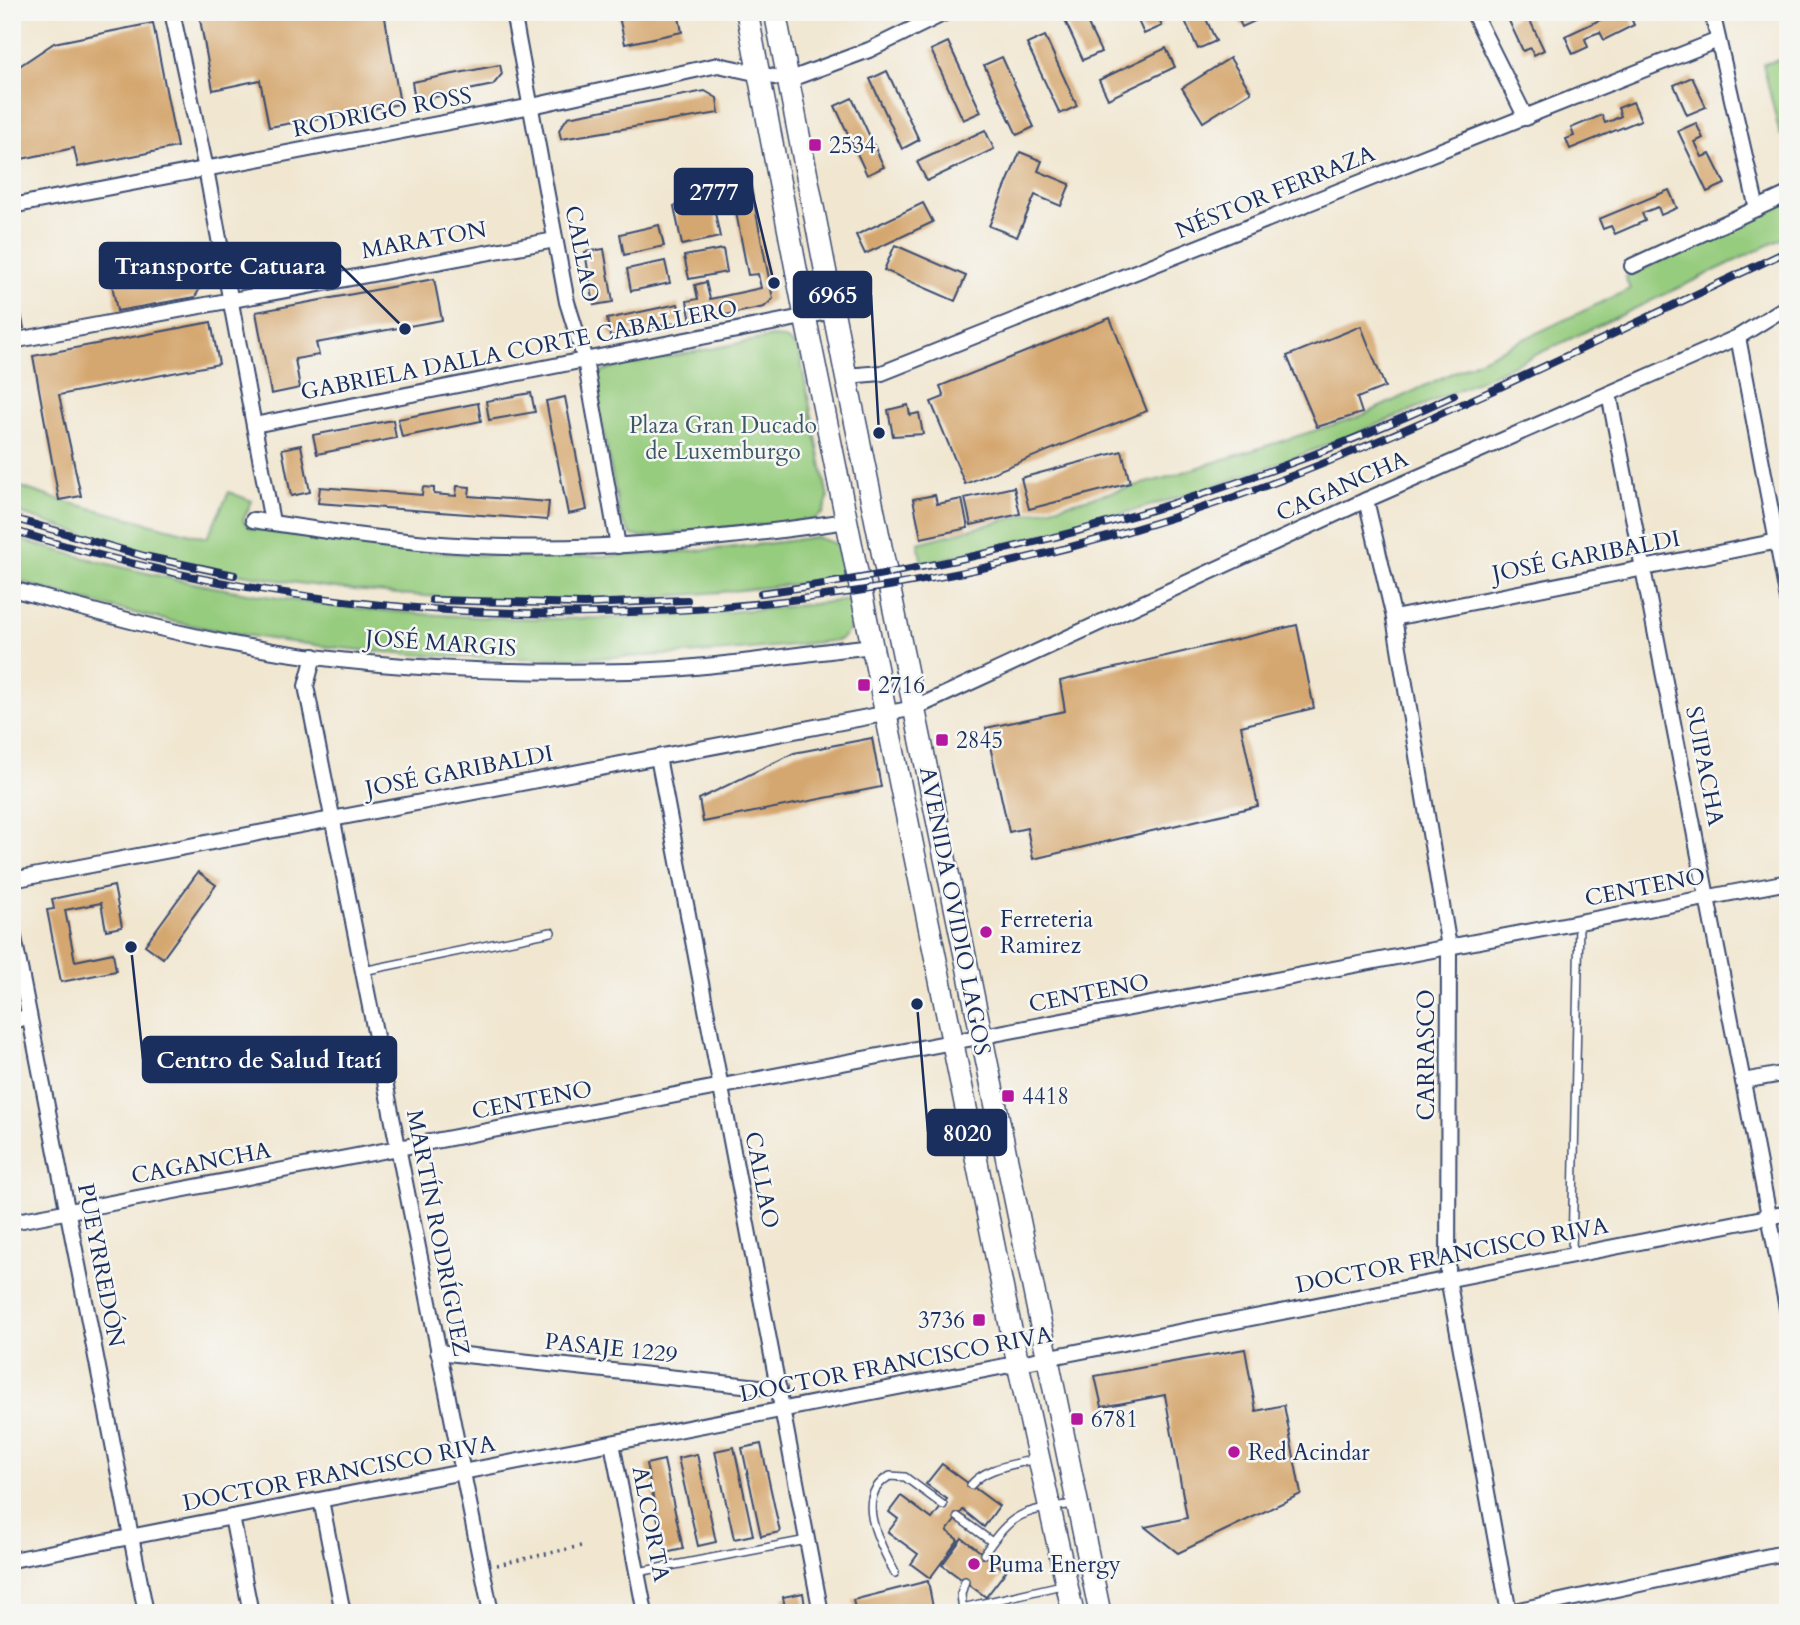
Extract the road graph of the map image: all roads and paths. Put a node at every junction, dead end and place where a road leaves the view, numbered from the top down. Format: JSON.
{"nodes":[{"id":1,"x":172,"y":12,"type":"edge"},
{"id":2,"x":513,"y":12,"type":"edge"},
{"id":3,"x":747,"y":12,"type":"edge"},
{"id":4,"x":775,"y":12,"type":"edge"},
{"id":5,"x":947,"y":12,"type":"edge"},
{"id":6,"x":1473,"y":12,"type":"edge"},
{"id":7,"x":1712,"y":12,"type":"edge"},
{"id":8,"x":1718,"y":40,"type":"junction"},
{"id":9,"x":760,"y":72,"type":"junction"},
{"id":10,"x":788,"y":80,"type":"junction"},
{"id":11,"x":532,"y":106,"type":"junction"},
{"id":12,"x":1526,"y":118,"type":"junction"},
{"id":13,"x":206,"y":169,"type":"junction"},
{"id":14,"x":1788,"y":194,"type":"edge"},
{"id":15,"x":12,"y":206,"type":"edge"},
{"id":16,"x":1756,"y":209,"type":"junction"},
{"id":17,"x":555,"y":240,"type":"junction"},
{"id":18,"x":1632,"y":266,"type":"dead end"},
{"id":19,"x":230,"y":298,"type":"junction"},
{"id":20,"x":1788,"y":306,"type":"edge"},
{"id":21,"x":833,"y":310,"type":"junction"},
{"id":22,"x":805,"y":316,"type":"junction"},
{"id":23,"x":1738,"y":337,"type":"junction"},
{"id":24,"x":12,"y":341,"type":"edge"},
{"id":25,"x":585,"y":360,"type":"junction"},
{"id":26,"x":846,"y":376,"type":"junction"},
{"id":27,"x":1609,"y":394,"type":"junction"},
{"id":28,"x":254,"y":425,"type":"junction"},
{"id":29,"x":1366,"y":500,"type":"junction"},
{"id":30,"x":253,"y":520,"type":"dead end"},
{"id":31,"x":847,"y":521,"type":"junction"},
{"id":32,"x":272,"y":522,"type":"junction"},
{"id":33,"x":1782,"y":541,"type":"edge"},
{"id":34,"x":618,"y":546,"type":"junction"},
{"id":35,"x":1643,"y":568,"type":"junction"},
{"id":36,"x":12,"y":589,"type":"edge"},
{"id":37,"x":1788,"y":600,"type":"edge"},
{"id":38,"x":1394,"y":618,"type":"junction"},
{"id":39,"x":873,"y":646,"type":"junction"},
{"id":40,"x":314,"y":656,"type":"junction"},
{"id":41,"x":915,"y":708,"type":"junction"},
{"id":42,"x":888,"y":713,"type":"junction"},
{"id":43,"x":658,"y":757,"type":"junction"},
{"id":44,"x":332,"y":819,"type":"junction"},
{"id":45,"x":12,"y":880,"type":"edge"},
{"id":46,"x":1788,"y":882,"type":"edge"},
{"id":47,"x":1707,"y":898,"type":"junction"},
{"id":48,"x":1578,"y":923,"type":"junction"},
{"id":49,"x":12,"y":927,"type":"edge"},
{"id":50,"x":551,"y":932,"type":"dead end"},
{"id":51,"x":1449,"y":947,"type":"junction"},
{"id":52,"x":363,"y":971,"type":"junction"},
{"id":53,"x":29,"y":1015,"type":"junction"},
{"id":54,"x":12,"y":1023,"type":"edge"},
{"id":55,"x":982,"y":1037,"type":"junction"},
{"id":56,"x":954,"y":1041,"type":"junction"},
{"id":57,"x":1788,"y":1073,"type":"edge"},
{"id":58,"x":1743,"y":1082,"type":"junction"},
{"id":59,"x":721,"y":1087,"type":"junction"},
{"id":60,"x":398,"y":1148,"type":"junction"},
{"id":61,"x":68,"y":1211,"type":"junction"},
{"id":62,"x":1788,"y":1213,"type":"edge"},
{"id":63,"x":1769,"y":1217,"type":"junction"},
{"id":64,"x":12,"y":1222,"type":"edge"},
{"id":65,"x":1572,"y":1256,"type":"junction"},
{"id":66,"x":1448,"y":1278,"type":"junction"},
{"id":67,"x":1788,"y":1312,"type":"edge"},
{"id":68,"x":439,"y":1352,"type":"junction"},
{"id":69,"x":1048,"y":1358,"type":"junction"},
{"id":70,"x":1018,"y":1364,"type":"junction"},
{"id":71,"x":779,"y":1389,"type":"junction"},
{"id":72,"x":782,"y":1410,"type":"junction"},
{"id":73,"x":611,"y":1443,"type":"junction"},
{"id":74,"x":1039,"y":1458,"type":"junction"},
{"id":75,"x":462,"y":1472,"type":"junction"},
{"id":76,"x":971,"y":1485,"type":"dead end"},
{"id":77,"x":321,"y":1500,"type":"junction"},
{"id":78,"x":1078,"y":1503,"type":"junction"},
{"id":79,"x":943,"y":1506,"type":"dead end"},
{"id":80,"x":1050,"y":1507,"type":"junction"},
{"id":81,"x":232,"y":1517,"type":"junction"},
{"id":82,"x":958,"y":1517,"type":"dead end"},
{"id":83,"x":131,"y":1537,"type":"junction"},
{"id":84,"x":807,"y":1540,"type":"junction"},
{"id":85,"x":992,"y":1542,"type":"junction"},
{"id":86,"x":581,"y":1546,"type":"dead end"},
{"id":87,"x":1788,"y":1552,"type":"edge"},
{"id":88,"x":984,"y":1554,"type":"dead end"},
{"id":89,"x":12,"y":1560,"type":"edge"},
{"id":90,"x":482,"y":1568,"type":"junction"},
{"id":91,"x":637,"y":1572,"type":"junction"},
{"id":92,"x":895,"y":1573,"type":"dead end"},
{"id":93,"x":965,"y":1581,"type":"dead end"},
{"id":94,"x":1067,"y":1584,"type":"junction"},
{"id":95,"x":962,"y":1611,"type":"edge"},
{"id":96,"x":146,"y":1613,"type":"edge"},
{"id":97,"x":251,"y":1613,"type":"edge"},
{"id":98,"x":343,"y":1613,"type":"edge"},
{"id":99,"x":491,"y":1613,"type":"edge"},
{"id":100,"x":645,"y":1613,"type":"edge"},
{"id":101,"x":821,"y":1613,"type":"edge"},
{"id":102,"x":1073,"y":1613,"type":"edge"},
{"id":103,"x":1100,"y":1613,"type":"edge"},
{"id":104,"x":1508,"y":1613,"type":"edge"}],
"edges":[{"from":1,"to":13,"type":"street"},
{"from":2,"to":11,"type":"street","name":"CALLAO"},
{"from":3,"to":9,"type":"main road","name":"AVENIDA OVIDIO LAGOS"},
{"from":4,"to":10,"type":"main road","name":"AVENIDA OVIDIO LAGOS"},
{"from":5,"to":10,"type":"street"},
{"from":6,"to":12,"type":"street"},
{"from":7,"to":8,"type":"street"},
{"from":8,"to":12,"type":"street","name":"NÉSTOR FERRAZA"},
{"from":8,"to":16,"type":"street"},
{"from":9,"to":10,"type":"street","name":"RODRIGO ROSS"},
{"from":9,"to":11,"type":"street","name":"RODRIGO ROSS"},
{"from":9,"to":22,"type":"main road","name":"AVENIDA OVIDIO LAGOS"},
{"from":10,"to":21,"type":"main road","name":"AVENIDA OVIDIO LAGOS"},
{"from":11,"to":13,"type":"street","name":"RODRIGO ROSS"},
{"from":11,"to":17,"type":"street","name":"CALLAO"},
{"from":12,"to":26,"type":"street","name":"NÉSTOR FERRAZA"},
{"from":13,"to":15,"type":"street","name":"RODRIGO ROSS"},
{"from":13,"to":19,"type":"street"},
{"from":14,"to":16,"type":"street"},
{"from":16,"to":18,"type":"street"},
{"from":17,"to":19,"type":"street","name":"MARATON"},
{"from":17,"to":25,"type":"street","name":"CALLAO"},
{"from":19,"to":24,"type":"street","name":"MARATON"},
{"from":19,"to":28,"type":"street"},
{"from":20,"to":23,"type":"street","name":"CAGANCHA"},
{"from":21,"to":22,"type":"street","name":"GABRIELA DALLA CORTE CABALLERO"},
{"from":21,"to":26,"type":"main road","name":"AVENIDA OVIDIO LAGOS"},
{"from":22,"to":25,"type":"street","name":"GABRIELA DALLA CORTE CABALLERO"},
{"from":22,"to":31,"type":"main road","name":"AVENIDA OVIDIO LAGOS"},
{"from":23,"to":27,"type":"street","name":"CAGANCHA"},
{"from":23,"to":33,"type":"street"},
{"from":25,"to":28,"type":"street","name":"GABRIELA DALLA CORTE CABALLERO"},
{"from":25,"to":34,"type":"street","name":"CALLAO"},
{"from":26,"to":41,"type":"main road","name":"AVENIDA OVIDIO LAGOS"},
{"from":27,"to":29,"type":"street","name":"CAGANCHA"},
{"from":27,"to":35,"type":"street","name":"SUIPACHA"},
{"from":28,"to":32,"type":"street"},
{"from":29,"to":38,"type":"street","name":"CARRASCO"},
{"from":29,"to":41,"type":"street","name":"CAGANCHA"},
{"from":30,"to":32,"type":"street"},
{"from":31,"to":34,"type":"street"},
{"from":31,"to":39,"type":"main road","name":"AVENIDA OVIDIO LAGOS"},
{"from":32,"to":34,"type":"street"},
{"from":33,"to":35,"type":"street","name":"JOSÉ GARIBALDI"},
{"from":33,"to":37,"type":"street"},
{"from":35,"to":38,"type":"street","name":"JOSÉ GARIBALDI"},
{"from":35,"to":47,"type":"street","name":"SUIPACHA"},
{"from":36,"to":40,"type":"street","name":"JOSÉ MARGIS"},
{"from":38,"to":51,"type":"street","name":"CARRASCO"},
{"from":39,"to":40,"type":"street","name":"JOSÉ MARGIS"},
{"from":39,"to":42,"type":"main road","name":"AVENIDA OVIDIO LAGOS"},
{"from":40,"to":44,"type":"street","name":"MARTÍN RODRÍGUEZ"},
{"from":41,"to":42,"type":"street","name":"JOSÉ GARIBALDI"},
{"from":41,"to":55,"type":"main road","name":"AVENIDA OVIDIO LAGOS"},
{"from":42,"to":43,"type":"street","name":"JOSÉ GARIBALDI"},
{"from":42,"to":56,"type":"main road","name":"AVENIDA OVIDIO LAGOS"},
{"from":43,"to":44,"type":"street","name":"JOSÉ GARIBALDI"},
{"from":43,"to":59,"type":"street","name":"CALLAO"},
{"from":44,"to":45,"type":"street","name":"JOSÉ GARIBALDI"},
{"from":44,"to":52,"type":"street","name":"MARTÍN RODRÍGUEZ"},
{"from":46,"to":47,"type":"street","name":"CENTENO"},
{"from":47,"to":48,"type":"street","name":"CENTENO"},
{"from":47,"to":58,"type":"street","name":"SUIPACHA"},
{"from":48,"to":51,"type":"street","name":"CENTENO"},
{"from":48,"to":65,"type":"lane"},
{"from":49,"to":53,"type":"street","name":"PUEYRREDÓN"},
{"from":50,"to":52,"type":"lane"},
{"from":51,"to":55,"type":"street","name":"CENTENO"},
{"from":51,"to":66,"type":"street","name":"CARRASCO"},
{"from":52,"to":60,"type":"street","name":"MARTÍN RODRÍGUEZ"},
{"from":53,"to":54,"type":"street"},
{"from":53,"to":61,"type":"street","name":"PUEYRREDÓN"},
{"from":55,"to":56,"type":"street","name":"CENTENO"},
{"from":55,"to":69,"type":"main road","name":"AVENIDA OVIDIO LAGOS"},
{"from":56,"to":59,"type":"street","name":"CENTENO"},
{"from":56,"to":70,"type":"main road","name":"AVENIDA OVIDIO LAGOS"},
{"from":57,"to":58,"type":"street"},
{"from":58,"to":63,"type":"street","name":"SUIPACHA"},
{"from":59,"to":60,"type":"street","name":"CENTENO"},
{"from":59,"to":71,"type":"street","name":"CALLAO"},
{"from":60,"to":61,"type":"street","name":"CAGANCHA"},
{"from":60,"to":68,"type":"street","name":"MARTÍN RODRÍGUEZ"},
{"from":61,"to":64,"type":"street","name":"CAGANCHA"},
{"from":61,"to":83,"type":"street","name":"PUEYRREDÓN"},
{"from":62,"to":63,"type":"street","name":"DOCTOR FRANCISCO RIVA"},
{"from":63,"to":65,"type":"street","name":"DOCTOR FRANCISCO RIVA"},
{"from":63,"to":67,"type":"street","name":"SUIPACHA"},
{"from":65,"to":66,"type":"street","name":"DOCTOR FRANCISCO RIVA"},
{"from":66,"to":69,"type":"street","name":"DOCTOR FRANCISCO RIVA"},
{"from":66,"to":104,"type":"street","name":"CARRASCO"},
{"from":68,"to":71,"type":"street","name":"PASAJE 1229"},
{"from":68,"to":75,"type":"street","name":"MARTÍN RODRÍGUEZ"},
{"from":69,"to":70,"type":"street","name":"DOCTOR FRANCISCO RIVA"},
{"from":69,"to":78,"type":"main road","name":"AVENIDA OVIDIO LAGOS"},
{"from":70,"to":72,"type":"street","name":"DOCTOR FRANCISCO RIVA"},
{"from":70,"to":74,"type":"main road","name":"AVENIDA OVIDIO LAGOS"},
{"from":71,"to":72,"type":"street","name":"CALLAO"},
{"from":72,"to":73,"type":"street","name":"DOCTOR FRANCISCO RIVA"},
{"from":72,"to":84,"type":"street","name":"CALLAO"},
{"from":73,"to":75,"type":"street","name":"DOCTOR FRANCISCO RIVA"},
{"from":73,"to":91,"type":"street","name":"ALCORTA"},
{"from":74,"to":76,"type":"lane"},
{"from":74,"to":80,"type":"main road","name":"AVENIDA OVIDIO LAGOS"},
{"from":75,"to":77,"type":"street","name":"DOCTOR FRANCISCO RIVA"},
{"from":75,"to":90,"type":"street","name":"MARTÍN RODRÍGUEZ"},
{"from":77,"to":81,"type":"street","name":"DOCTOR FRANCISCO RIVA"},
{"from":77,"to":98,"type":"street"},
{"from":78,"to":80,"type":"lane"},
{"from":78,"to":103,"type":"main road","name":"AVENIDA OVIDIO LAGOS"},
{"from":79,"to":92,"type":"lane"},
{"from":80,"to":85,"type":"lane"},
{"from":80,"to":94,"type":"main road","name":"AVENIDA OVIDIO LAGOS"},
{"from":81,"to":83,"type":"street","name":"DOCTOR FRANCISCO RIVA"},
{"from":81,"to":97,"type":"street"},
{"from":82,"to":85,"type":"lane"},
{"from":83,"to":89,"type":"street","name":"DOCTOR FRANCISCO RIVA"},
{"from":83,"to":96,"type":"street","name":"PUEYRREDÓN"},
{"from":84,"to":91,"type":"lane"},
{"from":84,"to":101,"type":"street","name":"CALLAO"},
{"from":85,"to":88,"type":"lane"},
{"from":86,"to":90,"type":"path"},
{"from":87,"to":104,"type":"street"},
{"from":90,"to":99,"type":"street","name":"MARTÍN RODRÍGUEZ"},
{"from":91,"to":100,"type":"street","name":"ALCORTA"},
{"from":93,"to":95,"type":"lane"},
{"from":94,"to":95,"type":"lane"},
{"from":94,"to":102,"type":"main road","name":"AVENIDA OVIDIO LAGOS"}]}
